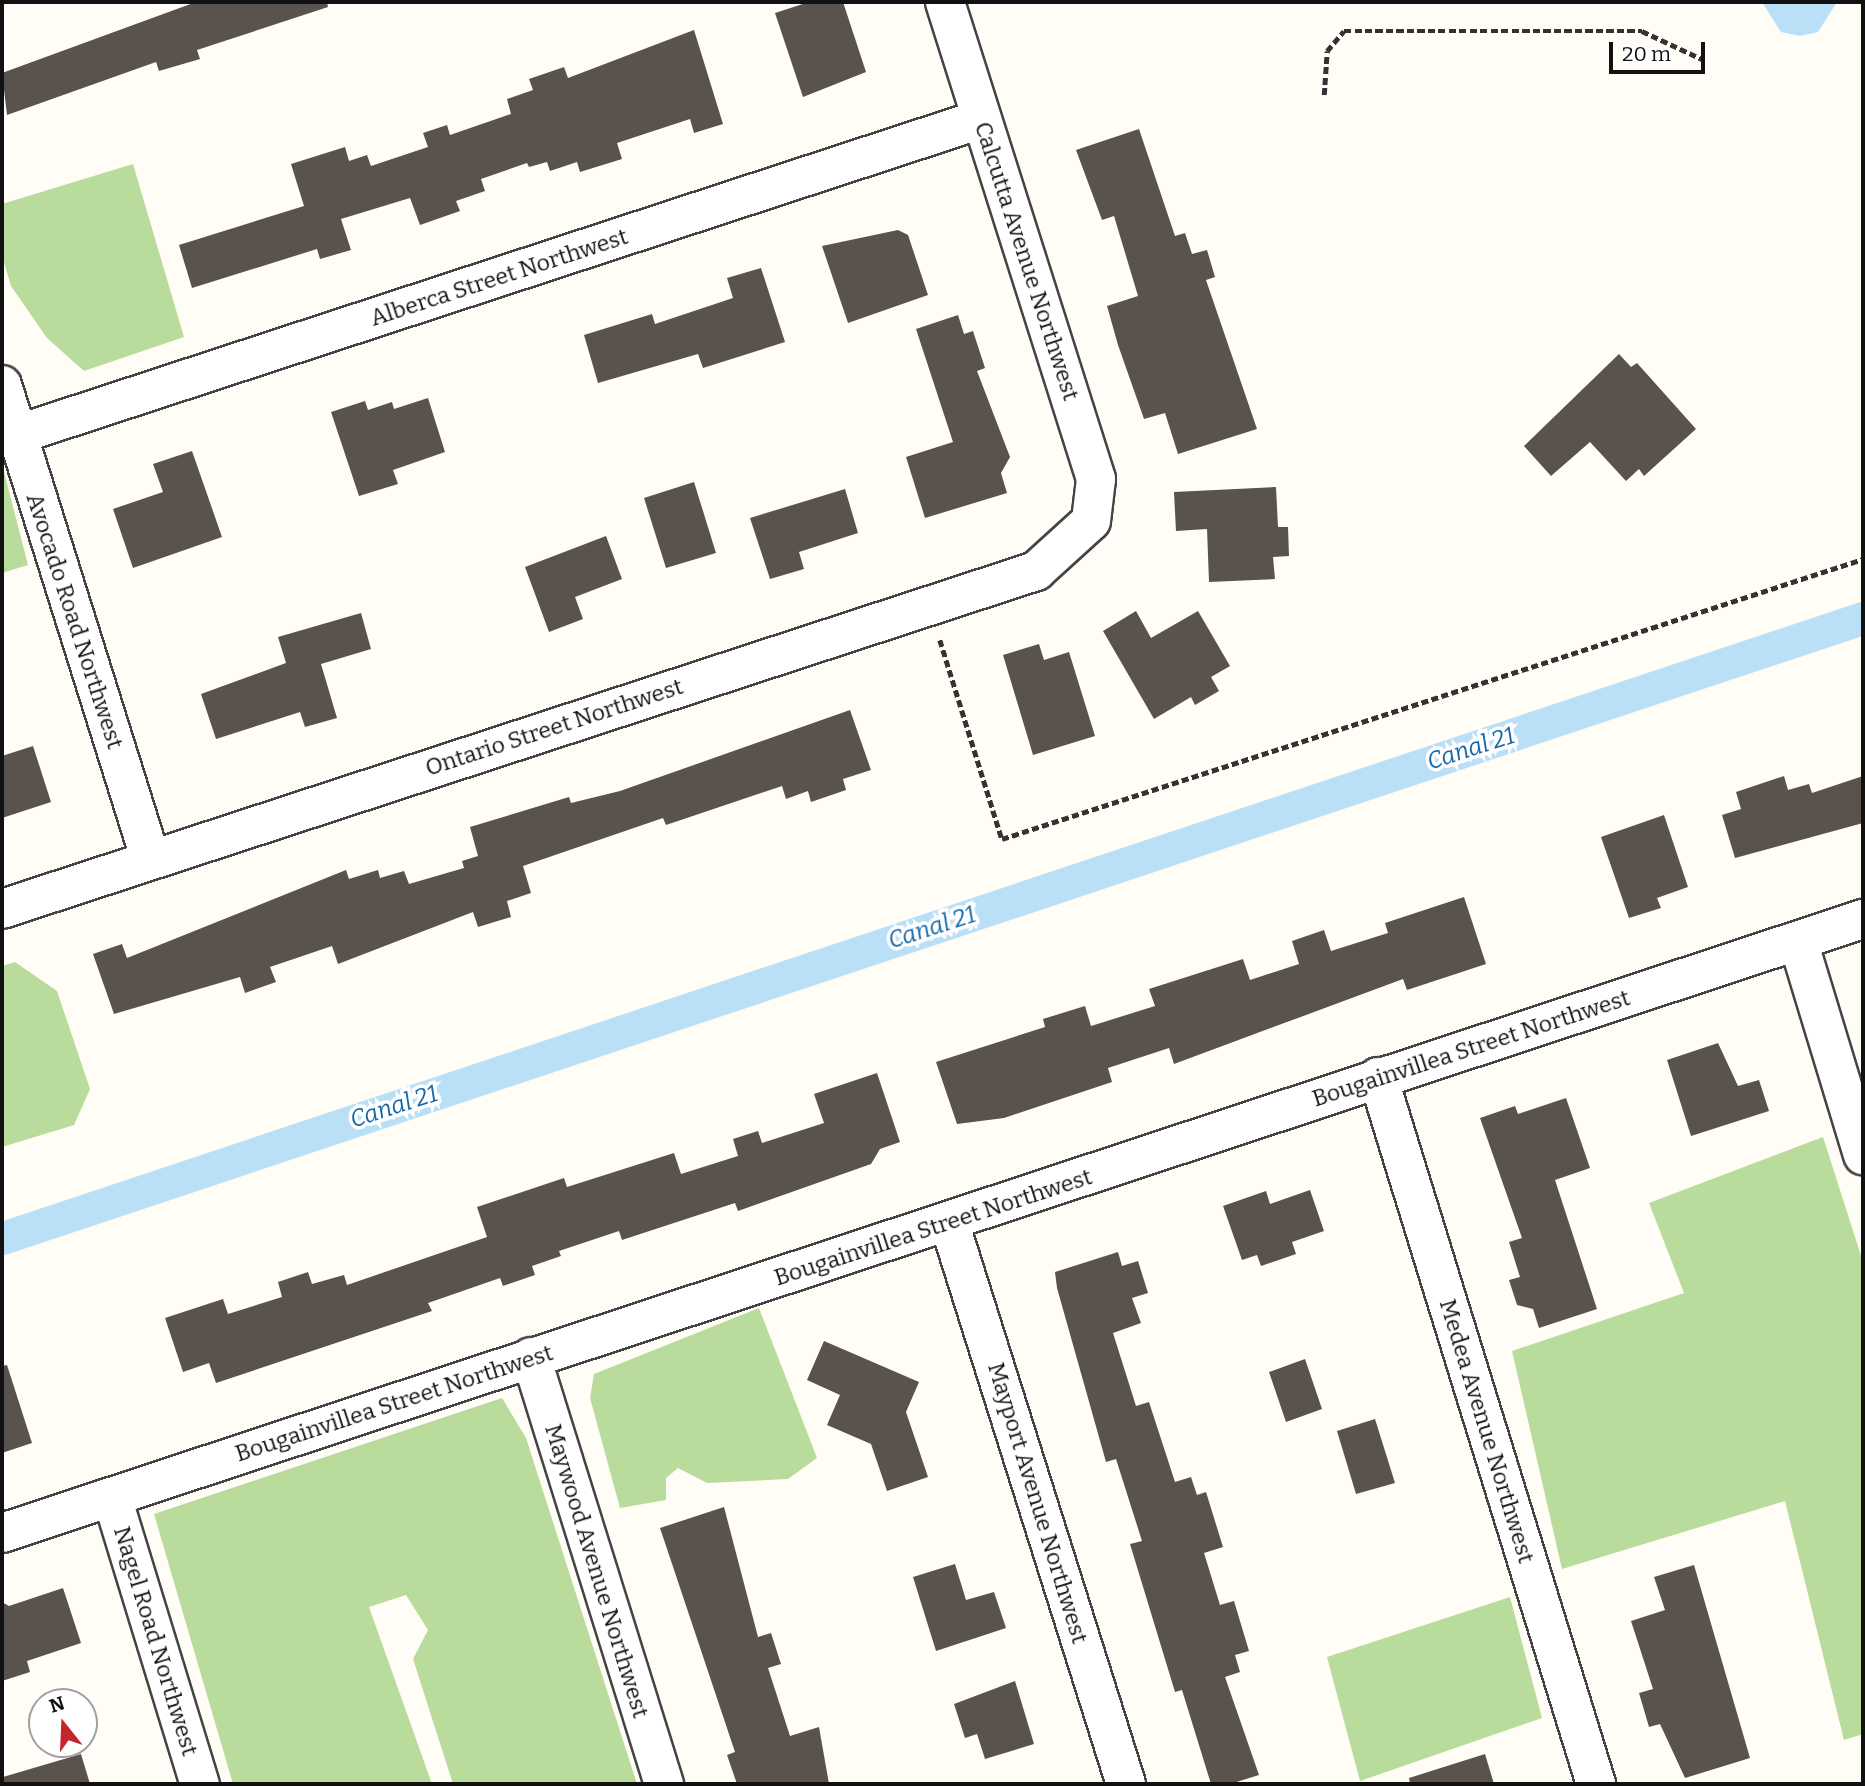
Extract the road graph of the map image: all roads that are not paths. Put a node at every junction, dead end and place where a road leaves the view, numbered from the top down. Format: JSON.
{"nodes":[{"id":1,"x":945,"y":2,"type":"edge"},
{"id":2,"x":981,"y":119,"type":"junction"},
{"id":3,"x":2,"y":385,"type":"edge"},
{"id":4,"x":16,"y":435,"type":"junction"},
{"id":5,"x":1091,"y":521,"type":"joint"},
{"id":6,"x":150,"y":857,"type":"junction"},
{"id":7,"x":2,"y":909,"type":"edge"},
{"id":8,"x":1863,"y":919,"type":"edge"},
{"id":9,"x":1798,"y":941,"type":"junction"},
{"id":10,"x":1378,"y":1077,"type":"junction"},
{"id":11,"x":1863,"y":1155,"type":"edge"},
{"id":12,"x":949,"y":1222,"type":"junction"},
{"id":13,"x":531,"y":1357,"type":"junction"},
{"id":14,"x":112,"y":1497,"type":"junction"},
{"id":15,"x":2,"y":1534,"type":"edge"},
{"id":16,"x":200,"y":1784,"type":"edge"},
{"id":17,"x":664,"y":1784,"type":"edge"},
{"id":18,"x":1126,"y":1784,"type":"edge"},
{"id":19,"x":1596,"y":1784,"type":"edge"}],
"edges":[{"from":1,"to":2,"type":"street","name":"Calcutta Avenue Northwest"},
{"from":2,"to":4,"type":"street","name":"Alberca Street Northwest"},
{"from":2,"to":5,"type":"street","name":"Calcutta Avenue Northwest"},
{"from":3,"to":4,"type":"street","name":"Avocado Road Northwest"},
{"from":4,"to":6,"type":"street","name":"Avocado Road Northwest"},
{"from":5,"to":6,"type":"street","name":"Ontario Street Northwest"},
{"from":6,"to":7,"type":"street","name":"Ontario Street Northwest"},
{"from":8,"to":9,"type":"street","name":"Bougainvillea Street Northwest"},
{"from":9,"to":10,"type":"street","name":"Bougainvillea Street Northwest"},
{"from":9,"to":11,"type":"street"},
{"from":10,"to":12,"type":"street","name":"Bougainvillea Street Northwest"},
{"from":10,"to":19,"type":"street","name":"Medea Avenue Northwest"},
{"from":12,"to":13,"type":"street","name":"Bougainvillea Street Northwest"},
{"from":12,"to":18,"type":"street","name":"Mayport Avenue Northwest"},
{"from":13,"to":14,"type":"street","name":"Bougainvillea Street Northwest"},
{"from":13,"to":17,"type":"street","name":"Maywood Avenue Northwest"},
{"from":14,"to":15,"type":"street","name":"Bougainvillea Street Northwest"},
{"from":14,"to":16,"type":"street","name":"Nagel Road Northwest"}]}
